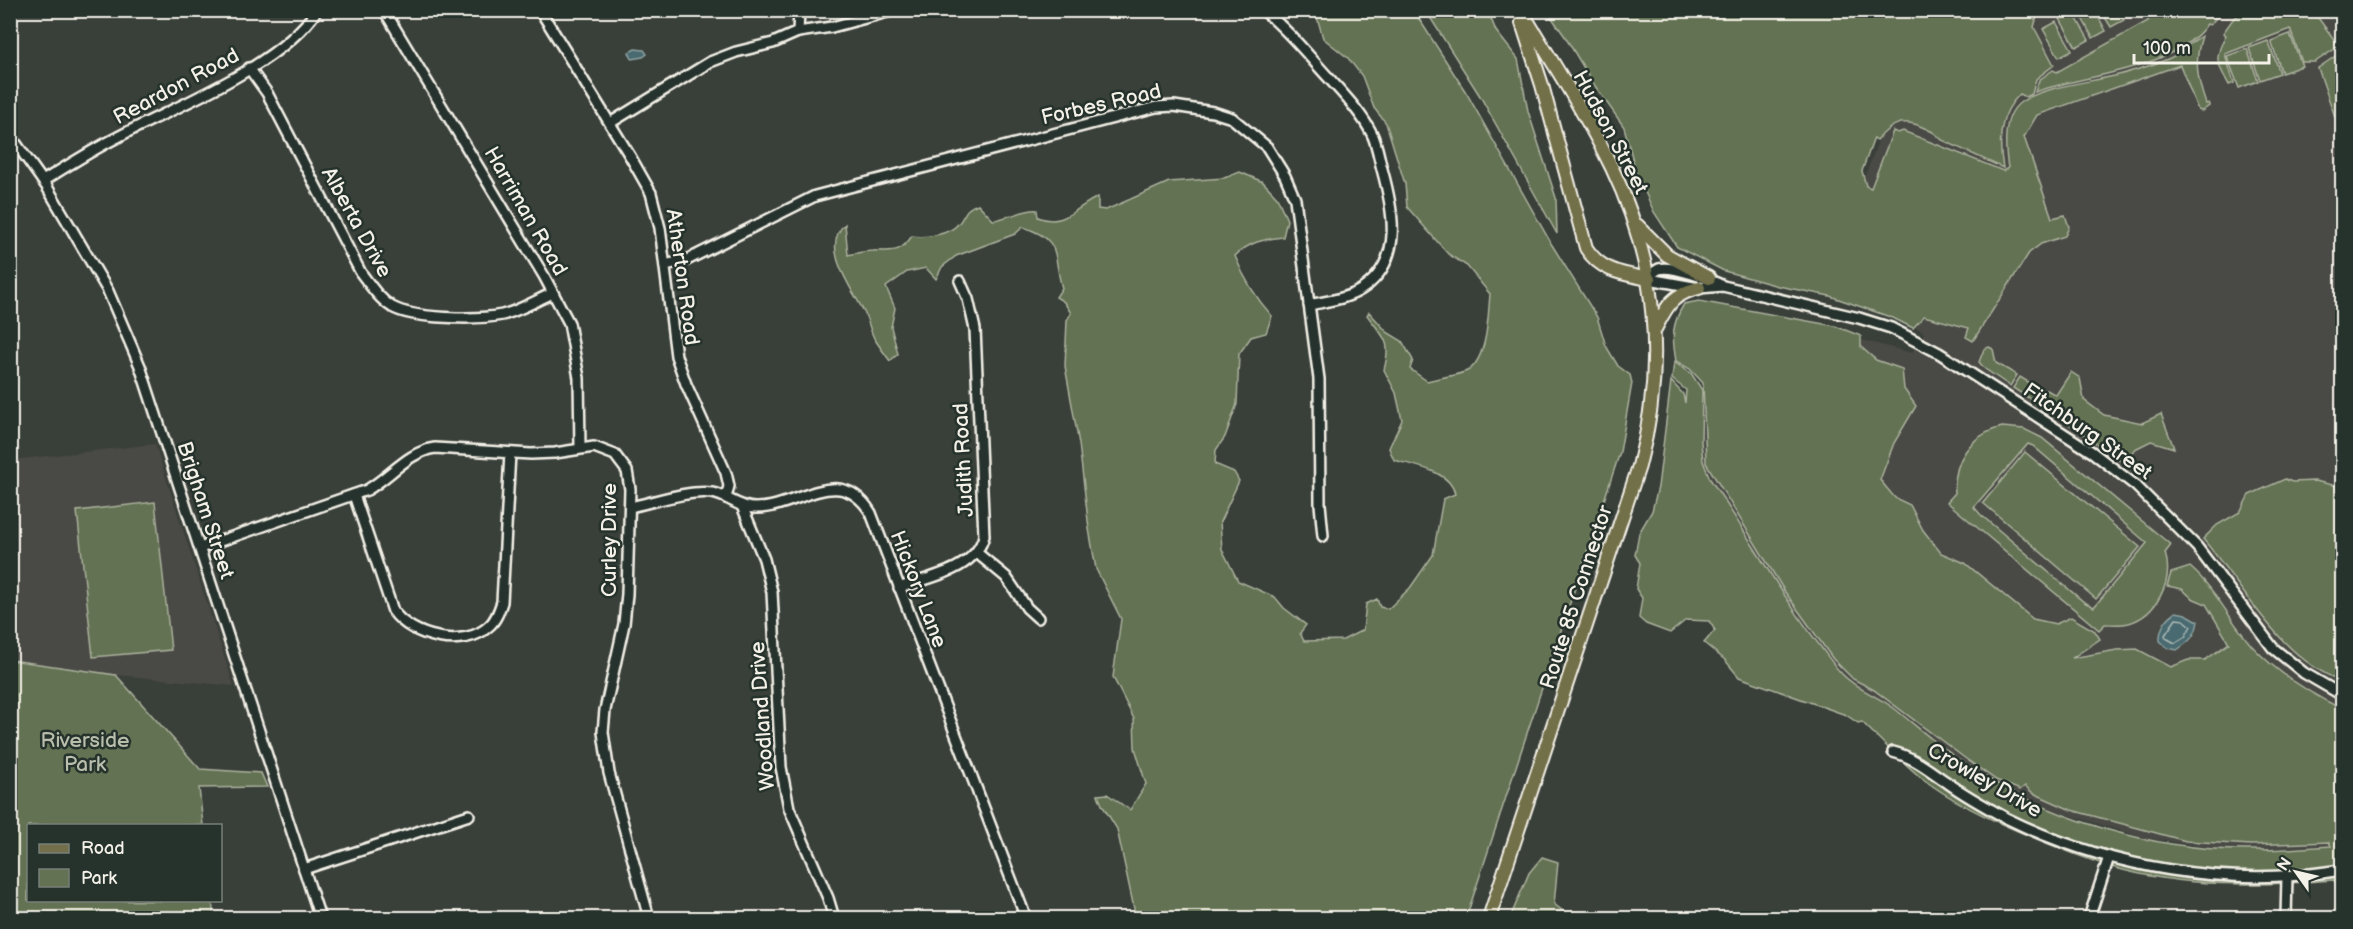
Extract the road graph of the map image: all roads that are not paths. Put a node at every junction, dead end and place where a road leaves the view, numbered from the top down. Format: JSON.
{"nodes":[{"id":1,"x":317,"y":10,"type":"edge"},
{"id":2,"x":384,"y":10,"type":"edge"},
{"id":3,"x":540,"y":10,"type":"edge"},
{"id":4,"x":799,"y":10,"type":"edge"},
{"id":5,"x":895,"y":10,"type":"edge"},
{"id":6,"x":1263,"y":10,"type":"edge"},
{"id":7,"x":1519,"y":10,"type":"edge"},
{"id":8,"x":798,"y":32,"type":"junction"},
{"id":9,"x":249,"y":68,"type":"junction"},
{"id":10,"x":610,"y":123,"type":"junction"},
{"id":11,"x":10,"y":135,"type":"edge"},
{"id":12,"x":43,"y":181,"type":"junction"},
{"id":13,"x":1634,"y":221,"type":"junction"},
{"id":14,"x":665,"y":265,"type":"junction"},
{"id":15,"x":1709,"y":278,"type":"junction"},
{"id":16,"x":1649,"y":279,"type":"junction"},
{"id":17,"x":960,"y":281,"type":"dead end"},
{"id":18,"x":1723,"y":286,"type":"junction"},
{"id":19,"x":1699,"y":288,"type":"junction"},
{"id":20,"x":553,"y":293,"type":"junction"},
{"id":21,"x":1309,"y":305,"type":"junction"},
{"id":22,"x":1654,"y":330,"type":"junction"},
{"id":23,"x":580,"y":448,"type":"junction"},
{"id":24,"x":510,"y":453,"type":"junction"},
{"id":25,"x":354,"y":495,"type":"junction"},
{"id":26,"x":726,"y":498,"type":"junction"},
{"id":27,"x":742,"y":506,"type":"junction"},
{"id":28,"x":630,"y":507,"type":"junction"},
{"id":29,"x":1323,"y":536,"type":"dead end"},
{"id":30,"x":200,"y":548,"type":"junction"},
{"id":31,"x":977,"y":553,"type":"junction"},
{"id":32,"x":899,"y":588,"type":"junction"},
{"id":33,"x":1038,"y":618,"type":"dead end"},
{"id":34,"x":2343,"y":695,"type":"edge"},
{"id":35,"x":1893,"y":752,"type":"dead end"},
{"id":36,"x":469,"y":815,"type":"dead end"},
{"id":37,"x":2109,"y":857,"type":"junction"},
{"id":38,"x":304,"y":869,"type":"junction"},
{"id":39,"x":2343,"y":870,"type":"edge"},
{"id":40,"x":2288,"y":876,"type":"junction"},
{"id":41,"x":320,"y":918,"type":"edge"},
{"id":42,"x":649,"y":918,"type":"edge"},
{"id":43,"x":834,"y":918,"type":"edge"},
{"id":44,"x":1026,"y":918,"type":"edge"},
{"id":45,"x":1489,"y":918,"type":"edge"},
{"id":46,"x":2089,"y":918,"type":"edge"},
{"id":47,"x":2286,"y":918,"type":"edge"}],
"edges":[{"from":1,"to":9,"type":"street","name":"Reardon Road"},
{"from":2,"to":20,"type":"street","name":"Harriman Road"},
{"from":3,"to":10,"type":"street","name":"Atherton Road"},
{"from":4,"to":8,"type":"street"},
{"from":5,"to":8,"type":"street"},
{"from":6,"to":21,"type":"street"},
{"from":7,"to":13,"type":"main road","name":"Hudson Street"},
{"from":7,"to":16,"type":"main road"},
{"from":8,"to":10,"type":"street"},
{"from":9,"to":12,"type":"street","name":"Reardon Road"},
{"from":9,"to":20,"type":"street","name":"Alberta Drive"},
{"from":10,"to":14,"type":"street","name":"Atherton Road"},
{"from":11,"to":12,"type":"street","name":"Brigham Street"},
{"from":12,"to":30,"type":"street","name":"Brigham Street"},
{"from":13,"to":15,"type":"main road"},
{"from":13,"to":16,"type":"main road","name":"Hudson Street"},
{"from":14,"to":21,"type":"street","name":"Forbes Road"},
{"from":14,"to":26,"type":"street","name":"Atherton Road"},
{"from":15,"to":16,"type":"street"},
{"from":15,"to":18,"type":"street"},
{"from":16,"to":19,"type":"street"},
{"from":16,"to":22,"type":"main road","name":"Route 85 Connector"},
{"from":17,"to":31,"type":"street","name":"Judith Road"},
{"from":18,"to":19,"type":"street"},
{"from":18,"to":34,"type":"street","name":"Fitchburg Street"},
{"from":19,"to":22,"type":"main road"},
{"from":20,"to":23,"type":"street","name":"Harriman Road"},
{"from":21,"to":29,"type":"street","name":"Forbes Road"},
{"from":22,"to":45,"type":"main road","name":"Route 85 Connector"},
{"from":23,"to":24,"type":"street","name":"Curley Drive"},
{"from":23,"to":28,"type":"street","name":"Curley Drive"},
{"from":24,"to":25,"type":"street","name":"Curley Drive"},
{"from":24,"to":25,"type":"street"},
{"from":25,"to":30,"type":"street","name":"Curley Drive"},
{"from":26,"to":27,"type":"street","name":"Hickory Lane"},
{"from":26,"to":28,"type":"street","name":"Hickory Lane"},
{"from":27,"to":32,"type":"street","name":"Hickory Lane"},
{"from":27,"to":43,"type":"street","name":"Woodland Drive"},
{"from":28,"to":42,"type":"street","name":"Curley Drive"},
{"from":30,"to":38,"type":"street","name":"Brigham Street"},
{"from":31,"to":32,"type":"street"},
{"from":31,"to":33,"type":"street"},
{"from":32,"to":44,"type":"street","name":"Hickory Lane"},
{"from":35,"to":37,"type":"street","name":"Crowley Drive"},
{"from":36,"to":38,"type":"street"},
{"from":37,"to":40,"type":"street","name":"Crowley Drive"},
{"from":37,"to":46,"type":"street"},
{"from":38,"to":41,"type":"street","name":"Brigham Street"},
{"from":39,"to":40,"type":"street","name":"Crowley Drive"},
{"from":40,"to":47,"type":"street"}]}
